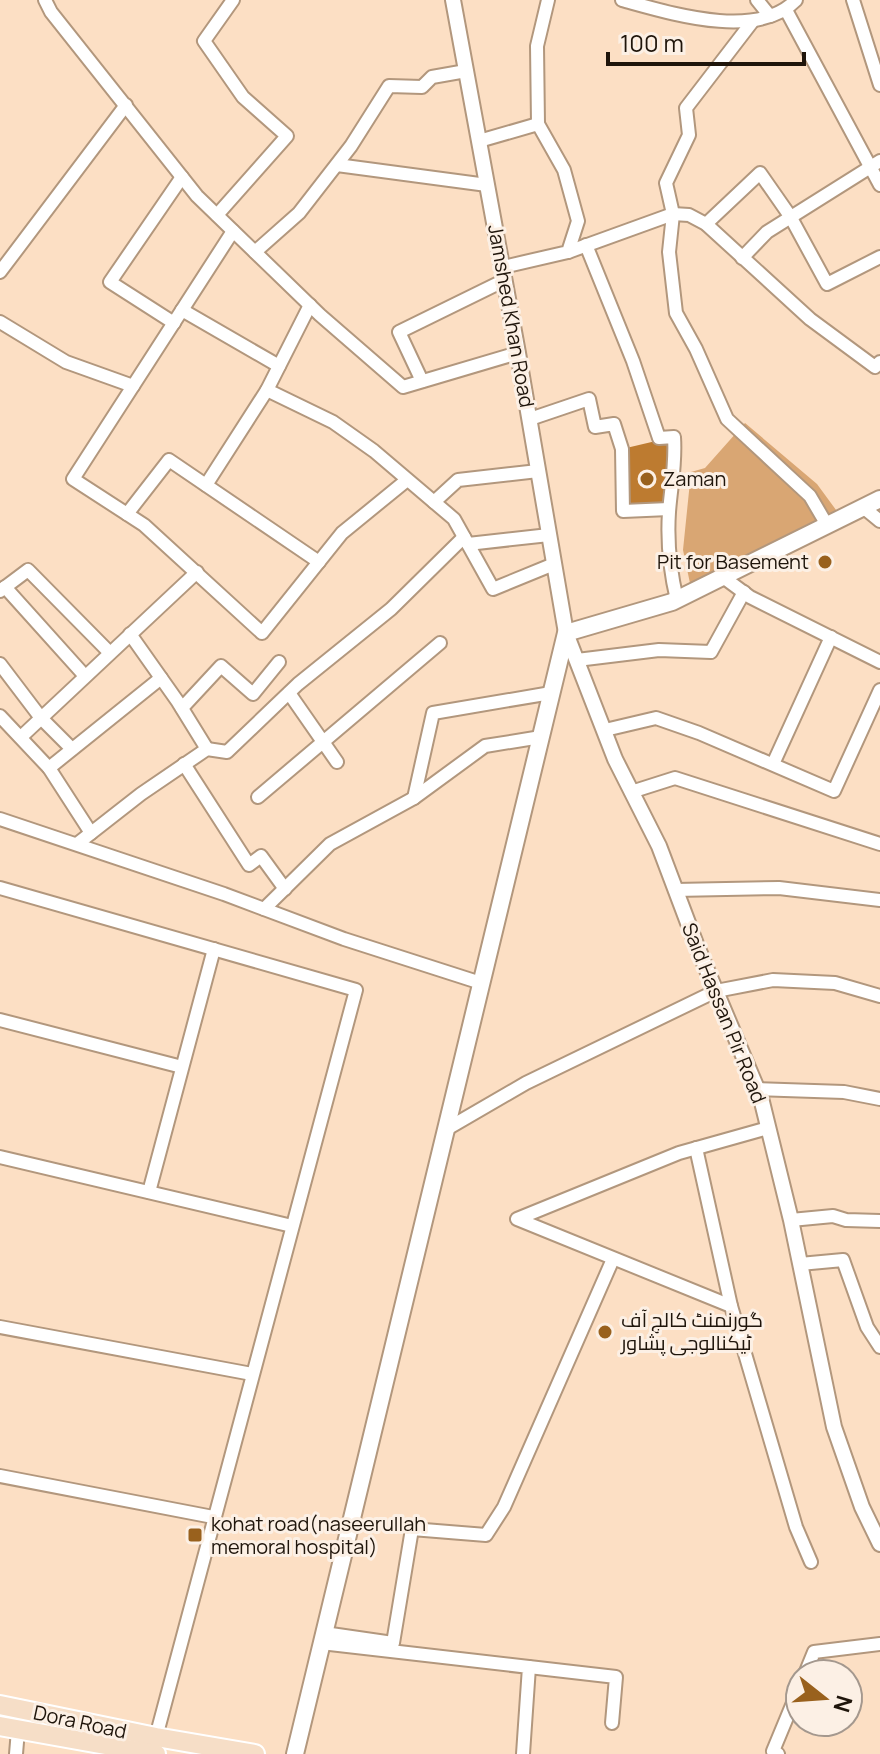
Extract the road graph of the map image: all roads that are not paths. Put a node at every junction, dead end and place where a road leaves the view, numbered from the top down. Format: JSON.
{"nodes":[{"id":1,"x":45,"y":0,"type":"edge"},
{"id":2,"x":233,"y":0,"type":"edge"},
{"id":3,"x":453,"y":0,"type":"edge"},
{"id":4,"x":548,"y":0,"type":"edge"},
{"id":5,"x":622,"y":0,"type":"edge"},
{"id":6,"x":757,"y":0,"type":"edge"},
{"id":7,"x":796,"y":0,"type":"edge"},
{"id":8,"x":853,"y":0,"type":"edge"},
{"id":9,"x":786,"y":10,"type":"junction"},
{"id":10,"x":770,"y":16,"type":"junction"},
{"id":11,"x":752,"y":22,"type":"junction"},
{"id":12,"x":466,"y":71,"type":"junction"},
{"id":13,"x":880,"y":85,"type":"edge"},
{"id":14,"x":126,"y":105,"type":"junction"},
{"id":15,"x":538,"y":124,"type":"junction"},
{"id":16,"x":479,"y":141,"type":"junction"},
{"id":17,"x":875,"y":163,"type":"edge"},
{"id":18,"x":337,"y":165,"type":"junction"},
{"id":19,"x":182,"y":177,"type":"junction"},
{"id":20,"x":487,"y":185,"type":"junction"},
{"id":21,"x":880,"y":185,"type":"edge"},
{"id":22,"x":673,"y":214,"type":"junction"},
{"id":23,"x":217,"y":215,"type":"junction"},
{"id":24,"x":790,"y":216,"type":"junction"},
{"id":25,"x":706,"y":224,"type":"junction"},
{"id":26,"x":233,"y":231,"type":"junction"},
{"id":27,"x":586,"y":245,"type":"junction"},
{"id":28,"x":255,"y":252,"type":"junction"},
{"id":29,"x":568,"y":252,"type":"junction"},
{"id":30,"x":880,"y":257,"type":"edge"},
{"id":31,"x":742,"y":258,"type":"junction"},
{"id":32,"x":0,"y":272,"type":"edge"},
{"id":33,"x":504,"y":274,"type":"junction"},
{"id":34,"x":310,"y":305,"type":"junction"},
{"id":35,"x":182,"y":310,"type":"junction"},
{"id":36,"x":0,"y":322,"type":"edge"},
{"id":37,"x":174,"y":323,"type":"junction"},
{"id":38,"x":518,"y":353,"type":"junction"},
{"id":39,"x":880,"y":362,"type":"edge"},
{"id":40,"x":279,"y":366,"type":"junction"},
{"id":41,"x":422,"y":381,"type":"junction"},
{"id":42,"x":133,"y":386,"type":"junction"},
{"id":43,"x":267,"y":390,"type":"junction"},
{"id":44,"x":530,"y":419,"type":"junction"},
{"id":45,"x":538,"y":471,"type":"junction"},
{"id":46,"x":407,"y":480,"type":"junction"},
{"id":47,"x":206,"y":485,"type":"junction"},
{"id":48,"x":880,"y":499,"type":"edge"},
{"id":49,"x":434,"y":502,"type":"junction"},
{"id":50,"x":863,"y":507,"type":"junction"},
{"id":51,"x":669,"y":509,"type":"junction"},
{"id":52,"x":127,"y":514,"type":"junction"},
{"id":53,"x":880,"y":521,"type":"edge"},
{"id":54,"x":827,"y":525,"type":"junction"},
{"id":55,"x":549,"y":535,"type":"junction"},
{"id":56,"x":466,"y":541,"type":"junction"},
{"id":57,"x":319,"y":562,"type":"junction"},
{"id":58,"x":554,"y":564,"type":"junction"},
{"id":59,"x":197,"y":572,"type":"junction"},
{"id":60,"x":723,"y":577,"type":"junction"},
{"id":61,"x":3,"y":589,"type":"edge"},
{"id":62,"x":744,"y":592,"type":"junction"},
{"id":63,"x":677,"y":600,"type":"junction"},
{"id":64,"x":566,"y":633,"type":"junction"},
{"id":65,"x":130,"y":634,"type":"junction"},
{"id":66,"x":831,"y":637,"type":"junction"},
{"id":67,"x":440,"y":643,"type":"dead end"},
{"id":68,"x":110,"y":653,"type":"junction"},
{"id":69,"x":577,"y":660,"type":"junction"},
{"id":70,"x":279,"y":662,"type":"dead end"},
{"id":71,"x":880,"y":662,"type":"edge"},
{"id":72,"x":0,"y":664,"type":"edge"},
{"id":73,"x":85,"y":676,"type":"junction"},
{"id":74,"x":161,"y":678,"type":"junction"},
{"id":75,"x":880,"y":690,"type":"edge"},
{"id":76,"x":289,"y":693,"type":"junction"},
{"id":77,"x":551,"y":693,"type":"junction"},
{"id":78,"x":182,"y":708,"type":"junction"},
{"id":79,"x":0,"y":716,"type":"edge"},
{"id":80,"x":41,"y":718,"type":"junction"},
{"id":81,"x":605,"y":730,"type":"junction"},
{"id":82,"x":21,"y":737,"type":"junction"},
{"id":83,"x":541,"y":737,"type":"junction"},
{"id":84,"x":322,"y":741,"type":"junction"},
{"id":85,"x":72,"y":749,"type":"junction"},
{"id":86,"x":207,"y":749,"type":"junction"},
{"id":87,"x":337,"y":762,"type":"dead end"},
{"id":88,"x":184,"y":764,"type":"junction"},
{"id":89,"x":773,"y":764,"type":"junction"},
{"id":90,"x":49,"y":768,"type":"junction"},
{"id":91,"x":631,"y":792,"type":"junction"},
{"id":92,"x":258,"y":797,"type":"dead end"},
{"id":93,"x":414,"y":798,"type":"junction"},
{"id":94,"x":0,"y":819,"type":"edge"},
{"id":95,"x":91,"y":833,"type":"junction"},
{"id":96,"x":77,"y":844,"type":"junction"},
{"id":97,"x":880,"y":844,"type":"edge"},
{"id":98,"x":0,"y":888,"type":"edge"},
{"id":99,"x":285,"y":889,"type":"junction"},
{"id":100,"x":675,"y":890,"type":"junction"},
{"id":101,"x":880,"y":900,"type":"edge"},
{"id":102,"x":264,"y":909,"type":"junction"},
{"id":103,"x":214,"y":949,"type":"junction"},
{"id":104,"x":481,"y":983,"type":"junction"},
{"id":105,"x":716,"y":991,"type":"junction"},
{"id":106,"x":880,"y":996,"type":"edge"},
{"id":107,"x":0,"y":1020,"type":"edge"},
{"id":108,"x":182,"y":1067,"type":"junction"},
{"id":109,"x":757,"y":1089,"type":"junction"},
{"id":110,"x":880,"y":1099,"type":"edge"},
{"id":111,"x":768,"y":1128,"type":"junction"},
{"id":112,"x":445,"y":1130,"type":"junction"},
{"id":113,"x":696,"y":1148,"type":"junction"},
{"id":114,"x":0,"y":1157,"type":"edge"},
{"id":115,"x":149,"y":1192,"type":"junction"},
{"id":116,"x":791,"y":1220,"type":"junction"},
{"id":117,"x":880,"y":1221,"type":"edge"},
{"id":118,"x":292,"y":1226,"type":"junction"},
{"id":119,"x":613,"y":1259,"type":"junction"},
{"id":120,"x":800,"y":1264,"type":"junction"},
{"id":121,"x":731,"y":1306,"type":"junction"},
{"id":122,"x":0,"y":1327,"type":"edge"},
{"id":123,"x":880,"y":1347,"type":"edge"},
{"id":124,"x":252,"y":1374,"type":"junction"},
{"id":125,"x":0,"y":1476,"type":"edge"},
{"id":126,"x":213,"y":1517,"type":"junction"},
{"id":127,"x":879,"y":1541,"type":"edge"},
{"id":128,"x":811,"y":1562,"type":"dead end"},
{"id":129,"x":322,"y":1638,"type":"junction"},
{"id":130,"x":880,"y":1644,"type":"edge"},
{"id":131,"x":812,"y":1658,"type":"edge"},
{"id":132,"x":529,"y":1667,"type":"junction"},
{"id":133,"x":0,"y":1705,"type":"edge"},
{"id":134,"x":65,"y":1718,"type":"junction"},
{"id":135,"x":612,"y":1723,"type":"dead end"},
{"id":136,"x":784,"y":1725,"type":"edge"},
{"id":137,"x":9,"y":1728,"type":"edge"},
{"id":138,"x":63,"y":1746,"type":"edge"},
{"id":139,"x":156,"y":1746,"type":"edge"},
{"id":140,"x":16,"y":1754,"type":"edge"},
{"id":141,"x":255,"y":1754,"type":"edge"},
{"id":142,"x":295,"y":1754,"type":"edge"},
{"id":143,"x":523,"y":1754,"type":"edge"},
{"id":144,"x":778,"y":1754,"type":"edge"}],
"edges":[{"from":1,"to":14,"type":"street"},
{"from":2,"to":23,"type":"street"},
{"from":3,"to":12,"type":"street","name":"Jamshed Khan Road"},
{"from":4,"to":15,"type":"street"},
{"from":5,"to":11,"type":"street"},
{"from":6,"to":10,"type":"street"},
{"from":7,"to":9,"type":"street"},
{"from":8,"to":13,"type":"street"},
{"from":9,"to":10,"type":"street"},
{"from":9,"to":17,"type":"street"},
{"from":10,"to":11,"type":"street"},
{"from":11,"to":22,"type":"street"},
{"from":12,"to":16,"type":"street","name":"Jamshed Khan Road"},
{"from":12,"to":18,"type":"street"},
{"from":14,"to":19,"type":"street"},
{"from":14,"to":32,"type":"street"},
{"from":15,"to":16,"type":"street"},
{"from":15,"to":29,"type":"street"},
{"from":16,"to":20,"type":"street","name":"Jamshed Khan Road"},
{"from":17,"to":21,"type":"street"},
{"from":17,"to":24,"type":"street"},
{"from":18,"to":20,"type":"street"},
{"from":18,"to":28,"type":"street"},
{"from":19,"to":23,"type":"street"},
{"from":19,"to":37,"type":"street"},
{"from":20,"to":33,"type":"street","name":"Jamshed Khan Road"},
{"from":22,"to":25,"type":"street"},
{"from":22,"to":27,"type":"street"},
{"from":22,"to":54,"type":"street"},
{"from":23,"to":26,"type":"street"},
{"from":24,"to":25,"type":"street"},
{"from":24,"to":30,"type":"street"},
{"from":24,"to":31,"type":"street"},
{"from":25,"to":31,"type":"street"},
{"from":26,"to":28,"type":"street"},
{"from":26,"to":35,"type":"street"},
{"from":27,"to":29,"type":"street"},
{"from":27,"to":51,"type":"street"},
{"from":28,"to":34,"type":"street"},
{"from":29,"to":33,"type":"street"},
{"from":31,"to":39,"type":"street"},
{"from":33,"to":38,"type":"street","name":"Jamshed Khan Road"},
{"from":33,"to":41,"type":"street"},
{"from":34,"to":40,"type":"street"},
{"from":34,"to":41,"type":"street"},
{"from":35,"to":37,"type":"street"},
{"from":35,"to":40,"type":"street"},
{"from":36,"to":42,"type":"street"},
{"from":37,"to":42,"type":"street"},
{"from":38,"to":41,"type":"street"},
{"from":38,"to":44,"type":"street","name":"Jamshed Khan Road"},
{"from":40,"to":43,"type":"street"},
{"from":42,"to":52,"type":"street"},
{"from":43,"to":46,"type":"street"},
{"from":43,"to":47,"type":"street"},
{"from":44,"to":45,"type":"street","name":"Jamshed Khan Road"},
{"from":44,"to":51,"type":"street"},
{"from":45,"to":49,"type":"street"},
{"from":45,"to":55,"type":"street","name":"Jamshed Khan Road"},
{"from":46,"to":49,"type":"street"},
{"from":46,"to":57,"type":"street"},
{"from":47,"to":52,"type":"street"},
{"from":47,"to":57,"type":"street"},
{"from":48,"to":50,"type":"main road"},
{"from":49,"to":56,"type":"street"},
{"from":50,"to":53,"type":"street"},
{"from":50,"to":54,"type":"main road"},
{"from":51,"to":63,"type":"street"},
{"from":52,"to":59,"type":"street"},
{"from":54,"to":60,"type":"main road"},
{"from":55,"to":56,"type":"street"},
{"from":55,"to":58,"type":"street","name":"Jamshed Khan Road"},
{"from":56,"to":58,"type":"street"},
{"from":56,"to":76,"type":"street"},
{"from":57,"to":59,"type":"street"},
{"from":58,"to":64,"type":"street","name":"Jamshed Khan Road"},
{"from":59,"to":65,"type":"street"},
{"from":60,"to":62,"type":"street"},
{"from":60,"to":63,"type":"main road"},
{"from":61,"to":68,"type":"street"},
{"from":61,"to":73,"type":"street"},
{"from":62,"to":66,"type":"street"},
{"from":62,"to":69,"type":"street"},
{"from":63,"to":64,"type":"main road"},
{"from":64,"to":69,"type":"street","name":"Said Hassan Pir Road"},
{"from":64,"to":77,"type":"main road"},
{"from":65,"to":68,"type":"street"},
{"from":65,"to":74,"type":"street"},
{"from":66,"to":71,"type":"street"},
{"from":66,"to":89,"type":"street"},
{"from":67,"to":84,"type":"street"},
{"from":68,"to":73,"type":"street"},
{"from":69,"to":81,"type":"street","name":"Said Hassan Pir Road"},
{"from":70,"to":78,"type":"street"},
{"from":72,"to":80,"type":"street"},
{"from":73,"to":80,"type":"street"},
{"from":74,"to":78,"type":"street"},
{"from":74,"to":85,"type":"street"},
{"from":75,"to":89,"type":"street"},
{"from":76,"to":84,"type":"street"},
{"from":76,"to":86,"type":"street"},
{"from":77,"to":83,"type":"main road"},
{"from":77,"to":93,"type":"street"},
{"from":78,"to":86,"type":"street"},
{"from":79,"to":82,"type":"street"},
{"from":80,"to":82,"type":"street"},
{"from":80,"to":85,"type":"street"},
{"from":81,"to":89,"type":"street"},
{"from":81,"to":91,"type":"street","name":"Said Hassan Pir Road"},
{"from":82,"to":90,"type":"street"},
{"from":83,"to":93,"type":"street"},
{"from":83,"to":104,"type":"main road"},
{"from":84,"to":87,"type":"street"},
{"from":84,"to":92,"type":"street"},
{"from":85,"to":90,"type":"street"},
{"from":86,"to":88,"type":"street"},
{"from":88,"to":95,"type":"street"},
{"from":88,"to":99,"type":"street"},
{"from":90,"to":95,"type":"street"},
{"from":91,"to":97,"type":"street"},
{"from":91,"to":100,"type":"street","name":"Said Hassan Pir Road"},
{"from":93,"to":99,"type":"street"},
{"from":94,"to":96,"type":"street"},
{"from":95,"to":96,"type":"street"},
{"from":96,"to":102,"type":"street"},
{"from":98,"to":103,"type":"street"},
{"from":99,"to":102,"type":"street"},
{"from":100,"to":101,"type":"street"},
{"from":100,"to":105,"type":"street","name":"Said Hassan Pir Road"},
{"from":102,"to":104,"type":"street"},
{"from":103,"to":108,"type":"street"},
{"from":103,"to":118,"type":"street"},
{"from":104,"to":112,"type":"main road"},
{"from":105,"to":106,"type":"street"},
{"from":105,"to":109,"type":"street","name":"Said Hassan Pir Road"},
{"from":105,"to":112,"type":"street"},
{"from":107,"to":108,"type":"street"},
{"from":108,"to":115,"type":"street"},
{"from":109,"to":110,"type":"street"},
{"from":109,"to":111,"type":"street","name":"Said Hassan Pir Road"},
{"from":111,"to":113,"type":"street"},
{"from":111,"to":116,"type":"street","name":"Said Hassan Pir Road"},
{"from":112,"to":129,"type":"main road"},
{"from":113,"to":119,"type":"street"},
{"from":113,"to":121,"type":"street"},
{"from":114,"to":115,"type":"street"},
{"from":115,"to":118,"type":"street"},
{"from":116,"to":117,"type":"street"},
{"from":116,"to":120,"type":"street","name":"Said Hassan Pir Road"},
{"from":118,"to":124,"type":"street"},
{"from":119,"to":121,"type":"street"},
{"from":119,"to":129,"type":"street"},
{"from":120,"to":123,"type":"street"},
{"from":120,"to":127,"type":"street","name":"Said Hassan Pir Road"},
{"from":121,"to":128,"type":"street"},
{"from":122,"to":124,"type":"street"},
{"from":124,"to":126,"type":"street"},
{"from":125,"to":126,"type":"street"},
{"from":126,"to":139,"type":"street"},
{"from":129,"to":132,"type":"street"},
{"from":129,"to":142,"type":"main road"},
{"from":130,"to":131,"type":"street"},
{"from":132,"to":135,"type":"street"},
{"from":132,"to":143,"type":"street"},
{"from":133,"to":134,"type":"main road","name":"Dora Road"},
{"from":134,"to":138,"type":"main road"},
{"from":134,"to":139,"type":"main road","name":"Dora Road"},
{"from":136,"to":144,"type":"street"},
{"from":137,"to":138,"type":"main road"},
{"from":137,"to":140,"type":"street"},
{"from":138,"to":139,"type":"main road"},
{"from":139,"to":141,"type":"main road","name":"Dora Road"}]}
